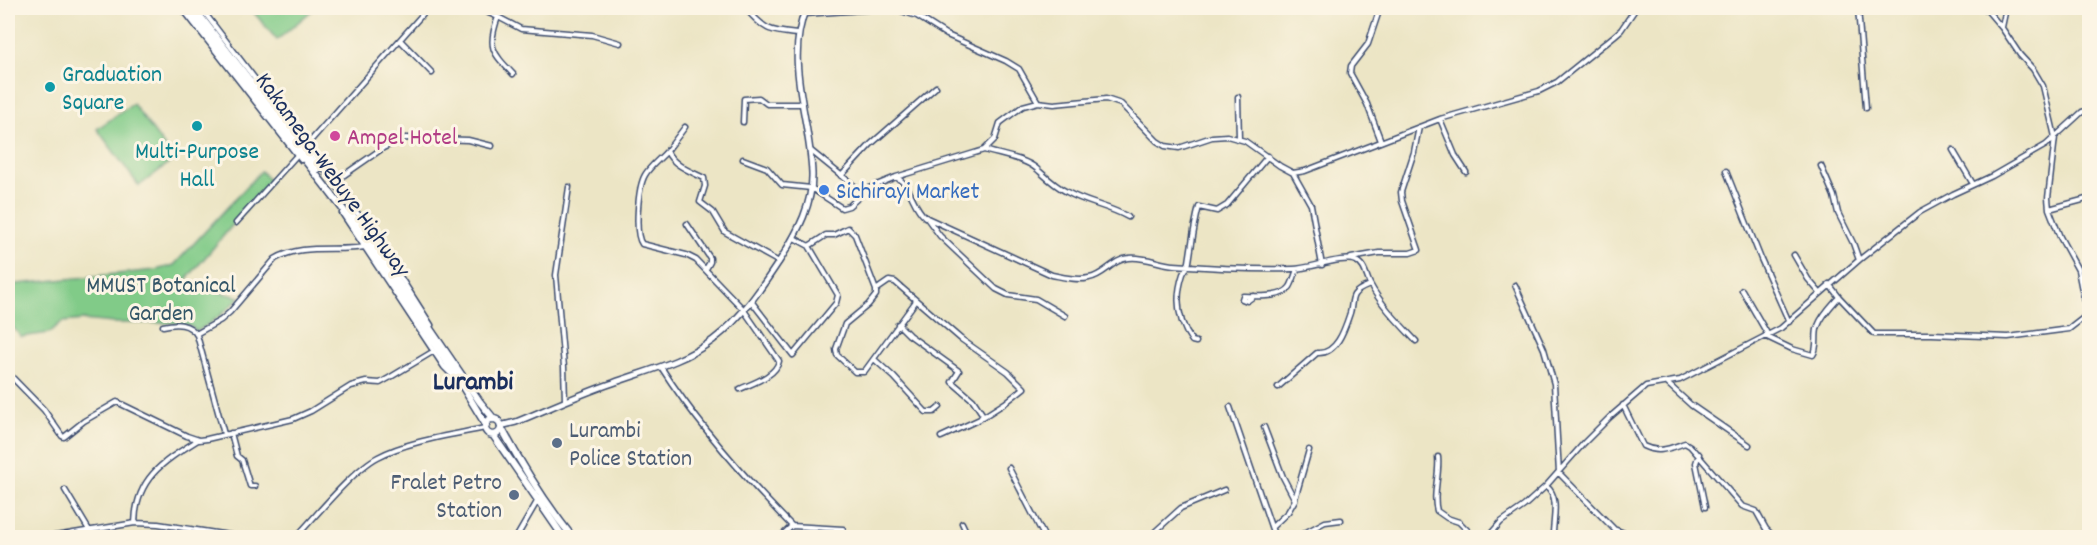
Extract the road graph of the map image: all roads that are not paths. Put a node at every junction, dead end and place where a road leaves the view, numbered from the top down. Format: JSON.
{"nodes":[{"id":1,"x":182,"y":8,"type":"edge"},
{"id":2,"x":188,"y":8,"type":"edge"},
{"id":3,"x":194,"y":8,"type":"edge"},
{"id":4,"x":201,"y":8,"type":"edge"},
{"id":5,"x":428,"y":8,"type":"edge"},
{"id":6,"x":477,"y":8,"type":"edge"},
{"id":7,"x":745,"y":8,"type":"edge"},
{"id":8,"x":1380,"y":8,"type":"edge"},
{"id":9,"x":1636,"y":8,"type":"edge"},
{"id":10,"x":1858,"y":8,"type":"edge"},
{"id":11,"x":1985,"y":8,"type":"edge"},
{"id":12,"x":2006,"y":8,"type":"edge"},
{"id":13,"x":805,"y":11,"type":"edge"},
{"id":14,"x":498,"y":17,"type":"junction"},
{"id":15,"x":2002,"y":28,"type":"junction"},
{"id":16,"x":797,"y":34,"type":"junction"},
{"id":17,"x":400,"y":40,"type":"junction"},
{"id":18,"x":620,"y":43,"type":"dead end"},
{"id":19,"x":432,"y":73,"type":"dead end"},
{"id":20,"x":513,"y":74,"type":"dead end"},
{"id":21,"x":936,"y":87,"type":"dead end"},
{"id":22,"x":1238,"y":97,"type":"dead end"},
{"id":23,"x":1038,"y":102,"type":"junction"},
{"id":24,"x":802,"y":104,"type":"junction"},
{"id":25,"x":1866,"y":108,"type":"dead end"},
{"id":26,"x":2090,"y":110,"type":"edge"},
{"id":27,"x":1440,"y":119,"type":"junction"},
{"id":28,"x":743,"y":122,"type":"dead end"},
{"id":29,"x":1419,"y":126,"type":"junction"},
{"id":30,"x":685,"y":127,"type":"dead end"},
{"id":31,"x":2055,"y":137,"type":"junction"},
{"id":32,"x":1239,"y":139,"type":"junction"},
{"id":33,"x":1381,"y":142,"type":"junction"},
{"id":34,"x":306,"y":146,"type":"junction"},
{"id":35,"x":492,"y":146,"type":"dead end"},
{"id":36,"x":809,"y":149,"type":"junction"},
{"id":37,"x":984,"y":150,"type":"junction"},
{"id":38,"x":1953,"y":150,"type":"dead end"},
{"id":39,"x":667,"y":151,"type":"junction"},
{"id":40,"x":297,"y":155,"type":"junction"},
{"id":41,"x":1268,"y":156,"type":"junction"},
{"id":42,"x":743,"y":159,"type":"dead end"},
{"id":43,"x":1821,"y":166,"type":"dead end"},
{"id":44,"x":1726,"y":171,"type":"dead end"},
{"id":45,"x":1466,"y":172,"type":"dead end"},
{"id":46,"x":1293,"y":173,"type":"junction"},
{"id":47,"x":841,"y":176,"type":"junction"},
{"id":48,"x":896,"y":177,"type":"junction"},
{"id":49,"x":334,"y":182,"type":"junction"},
{"id":50,"x":1973,"y":184,"type":"junction"},
{"id":51,"x":569,"y":187,"type":"dead end"},
{"id":52,"x":811,"y":188,"type":"junction"},
{"id":53,"x":863,"y":193,"type":"junction"},
{"id":54,"x":2090,"y":198,"type":"edge"},
{"id":55,"x":2049,"y":209,"type":"junction"},
{"id":56,"x":925,"y":217,"type":"junction"},
{"id":57,"x":1128,"y":217,"type":"dead end"},
{"id":58,"x":236,"y":223,"type":"dead end"},
{"id":59,"x":687,"y":224,"type":"dead end"},
{"id":60,"x":794,"y":238,"type":"junction"},
{"id":61,"x":809,"y":246,"type":"junction"},
{"id":62,"x":365,"y":247,"type":"junction"},
{"id":63,"x":1794,"y":255,"type":"dead end"},
{"id":64,"x":1348,"y":259,"type":"junction"},
{"id":65,"x":1859,"y":260,"type":"junction"},
{"id":66,"x":779,"y":262,"type":"junction"},
{"id":67,"x":1322,"y":265,"type":"junction"},
{"id":68,"x":1188,"y":266,"type":"junction"},
{"id":69,"x":706,"y":269,"type":"junction"},
{"id":70,"x":1297,"y":269,"type":"junction"},
{"id":71,"x":1830,"y":284,"type":"junction"},
{"id":72,"x":1370,"y":285,"type":"junction"},
{"id":73,"x":1515,"y":285,"type":"dead end"},
{"id":74,"x":876,"y":290,"type":"junction"},
{"id":75,"x":1742,"y":290,"type":"dead end"},
{"id":76,"x":1820,"y":293,"type":"junction"},
{"id":77,"x":1254,"y":296,"type":"dead end"},
{"id":78,"x":1839,"y":297,"type":"junction"},
{"id":79,"x":751,"y":301,"type":"junction"},
{"id":80,"x":916,"y":301,"type":"junction"},
{"id":81,"x":743,"y":309,"type":"junction"},
{"id":82,"x":2088,"y":315,"type":"edge"},
{"id":83,"x":1065,"y":316,"type":"dead end"},
{"id":84,"x":1789,"y":322,"type":"junction"},
{"id":85,"x":898,"y":324,"type":"junction"},
{"id":86,"x":163,"y":326,"type":"dead end"},
{"id":87,"x":196,"y":334,"type":"junction"},
{"id":88,"x":1766,"y":335,"type":"junction"},
{"id":89,"x":1416,"y":341,"type":"dead end"},
{"id":90,"x":1197,"y":342,"type":"dead end"},
{"id":91,"x":441,"y":345,"type":"junction"},
{"id":92,"x":434,"y":351,"type":"junction"},
{"id":93,"x":874,"y":359,"type":"junction"},
{"id":94,"x":661,"y":366,"type":"junction"},
{"id":95,"x":8,"y":373,"type":"edge"},
{"id":96,"x":461,"y":384,"type":"junction"},
{"id":97,"x":1668,"y":384,"type":"junction"},
{"id":98,"x":1278,"y":387,"type":"dead end"},
{"id":99,"x":740,"y":389,"type":"dead end"},
{"id":100,"x":565,"y":401,"type":"junction"},
{"id":101,"x":1623,"y":405,"type":"junction"},
{"id":102,"x":940,"y":407,"type":"dead end"},
{"id":103,"x":1230,"y":407,"type":"dead end"},
{"id":104,"x":982,"y":417,"type":"junction"},
{"id":105,"x":494,"y":420,"type":"junction"},
{"id":106,"x":486,"y":427,"type":"junction"},
{"id":107,"x":501,"y":427,"type":"junction"},
{"id":108,"x":1264,"y":427,"type":"dead end"},
{"id":109,"x":231,"y":433,"type":"junction"},
{"id":110,"x":224,"y":434,"type":"junction"},
{"id":111,"x":493,"y":435,"type":"junction"},
{"id":112,"x":941,"y":437,"type":"dead end"},
{"id":113,"x":199,"y":440,"type":"junction"},
{"id":114,"x":1749,"y":445,"type":"dead end"},
{"id":115,"x":1309,"y":450,"type":"dead end"},
{"id":116,"x":1700,"y":454,"type":"junction"},
{"id":117,"x":1438,"y":457,"type":"dead end"},
{"id":118,"x":1009,"y":468,"type":"dead end"},
{"id":119,"x":1558,"y":473,"type":"junction"},
{"id":120,"x":255,"y":486,"type":"dead end"},
{"id":121,"x":1546,"y":486,"type":"junction"},
{"id":122,"x":65,"y":490,"type":"dead end"},
{"id":123,"x":1224,"y":490,"type":"dead end"},
{"id":124,"x":538,"y":500,"type":"junction"},
{"id":125,"x":1295,"y":500,"type":"junction"},
{"id":126,"x":1706,"y":507,"type":"dead end"},
{"id":127,"x":1341,"y":520,"type":"dead end"},
{"id":128,"x":135,"y":523,"type":"junction"},
{"id":129,"x":962,"y":523,"type":"dead end"},
{"id":130,"x":792,"y":526,"type":"junction"},
{"id":131,"x":1272,"y":527,"type":"junction"},
{"id":132,"x":843,"y":529,"type":"dead end"},
{"id":133,"x":89,"y":530,"type":"junction"},
{"id":134,"x":1624,"y":533,"type":"dead end"},
{"id":135,"x":43,"y":537,"type":"edge"},
{"id":136,"x":248,"y":537,"type":"edge"},
{"id":137,"x":295,"y":537,"type":"edge"},
{"id":138,"x":516,"y":537,"type":"edge"},
{"id":139,"x":564,"y":537,"type":"edge"},
{"id":140,"x":573,"y":537,"type":"edge"},
{"id":141,"x":779,"y":537,"type":"edge"},
{"id":142,"x":969,"y":537,"type":"edge"},
{"id":143,"x":1045,"y":537,"type":"edge"},
{"id":144,"x":1148,"y":537,"type":"edge"},
{"id":145,"x":1275,"y":537,"type":"edge"},
{"id":146,"x":1294,"y":537,"type":"edge"},
{"id":147,"x":1475,"y":537,"type":"edge"},
{"id":148,"x":1486,"y":537,"type":"edge"},
{"id":149,"x":1553,"y":537,"type":"edge"},
{"id":150,"x":1775,"y":537,"type":"edge"}],
"edges":[{"from":1,"to":40,"type":"street"},
{"from":2,"to":96,"type":"highway","name":"Kakamega-Webuye Highway"},
{"from":3,"to":91,"type":"highway"},
{"from":4,"to":34,"type":"street"},
{"from":5,"to":17,"type":"street"},
{"from":6,"to":14,"type":"street"},
{"from":7,"to":16,"type":"street"},
{"from":8,"to":33,"type":"street"},
{"from":9,"to":27,"type":"street"},
{"from":10,"to":25,"type":"street"},
{"from":11,"to":15,"type":"street"},
{"from":12,"to":15,"type":"street"},
{"from":13,"to":16,"type":"main road"},
{"from":13,"to":23,"type":"street"},
{"from":14,"to":18,"type":"street"},
{"from":14,"to":20,"type":"street"},
{"from":15,"to":31,"type":"street"},
{"from":16,"to":24,"type":"main road"},
{"from":17,"to":19,"type":"street"},
{"from":17,"to":34,"type":"street"},
{"from":21,"to":47,"type":"street"},
{"from":22,"to":32,"type":"street"},
{"from":23,"to":32,"type":"street"},
{"from":23,"to":37,"type":"street"},
{"from":24,"to":28,"type":"street"},
{"from":24,"to":36,"type":"main road"},
{"from":26,"to":31,"type":"street"},
{"from":27,"to":29,"type":"street"},
{"from":27,"to":45,"type":"street"},
{"from":29,"to":33,"type":"street"},
{"from":29,"to":64,"type":"street"},
{"from":30,"to":39,"type":"street"},
{"from":31,"to":50,"type":"street"},
{"from":31,"to":55,"type":"street"},
{"from":32,"to":41,"type":"street"},
{"from":33,"to":46,"type":"street"},
{"from":34,"to":49,"type":"street"},
{"from":35,"to":49,"type":"street"},
{"from":36,"to":47,"type":"street"},
{"from":36,"to":52,"type":"main road"},
{"from":37,"to":48,"type":"street"},
{"from":37,"to":57,"type":"street"},
{"from":38,"to":50,"type":"street"},
{"from":39,"to":66,"type":"street"},
{"from":39,"to":69,"type":"street"},
{"from":40,"to":58,"type":"street"},
{"from":40,"to":62,"type":"street"},
{"from":41,"to":46,"type":"street"},
{"from":41,"to":68,"type":"street"},
{"from":42,"to":52,"type":"street"},
{"from":43,"to":65,"type":"street"},
{"from":44,"to":84,"type":"street"},
{"from":46,"to":67,"type":"street"},
{"from":47,"to":53,"type":"street"},
{"from":48,"to":53,"type":"street"},
{"from":48,"to":56,"type":"street"},
{"from":49,"to":91,"type":"street"},
{"from":50,"to":65,"type":"street"},
{"from":51,"to":100,"type":"street"},
{"from":52,"to":53,"type":"street"},
{"from":52,"to":60,"type":"main road"},
{"from":54,"to":55,"type":"street"},
{"from":55,"to":82,"type":"street"},
{"from":56,"to":68,"type":"street"},
{"from":56,"to":83,"type":"street"},
{"from":59,"to":69,"type":"street"},
{"from":60,"to":61,"type":"street"},
{"from":60,"to":66,"type":"main road"},
{"from":61,"to":74,"type":"street"},
{"from":61,"to":79,"type":"street"},
{"from":62,"to":87,"type":"street"},
{"from":62,"to":92,"type":"street"},
{"from":63,"to":76,"type":"street"},
{"from":64,"to":67,"type":"street"},
{"from":64,"to":72,"type":"street"},
{"from":65,"to":71,"type":"street"},
{"from":66,"to":79,"type":"main road"},
{"from":67,"to":70,"type":"street"},
{"from":68,"to":70,"type":"street"},
{"from":68,"to":90,"type":"street"},
{"from":69,"to":81,"type":"street"},
{"from":70,"to":77,"type":"street"},
{"from":71,"to":76,"type":"street"},
{"from":71,"to":78,"type":"street"},
{"from":72,"to":89,"type":"street"},
{"from":72,"to":98,"type":"street"},
{"from":73,"to":119,"type":"street"},
{"from":74,"to":80,"type":"street"},
{"from":74,"to":93,"type":"street"},
{"from":75,"to":88,"type":"street"},
{"from":76,"to":84,"type":"street"},
{"from":78,"to":82,"type":"street"},
{"from":78,"to":88,"type":"street"},
{"from":79,"to":81,"type":"main road"},
{"from":80,"to":85,"type":"street"},
{"from":80,"to":104,"type":"street"},
{"from":81,"to":94,"type":"main road"},
{"from":81,"to":99,"type":"street"},
{"from":84,"to":88,"type":"street"},
{"from":85,"to":93,"type":"street"},
{"from":85,"to":104,"type":"street"},
{"from":86,"to":87,"type":"street"},
{"from":87,"to":110,"type":"street"},
{"from":88,"to":97,"type":"street"},
{"from":91,"to":105,"type":"highway"},
{"from":92,"to":96,"type":"street"},
{"from":92,"to":109,"type":"street"},
{"from":93,"to":102,"type":"street"},
{"from":94,"to":100,"type":"main road"},
{"from":94,"to":130,"type":"street"},
{"from":95,"to":113,"type":"street"},
{"from":96,"to":106,"type":"highway","name":"Kakamega-Webuye Highway"},
{"from":97,"to":101,"type":"street"},
{"from":97,"to":114,"type":"street"},
{"from":100,"to":107,"type":"main road"},
{"from":101,"to":116,"type":"street"},
{"from":101,"to":119,"type":"street"},
{"from":103,"to":131,"type":"street"},
{"from":104,"to":112,"type":"street"},
{"from":105,"to":106,"type":"highway"},
{"from":105,"to":107,"type":"highway"},
{"from":106,"to":111,"type":"highway"},
{"from":106,"to":137,"type":"street"},
{"from":107,"to":111,"type":"highway"},
{"from":107,"to":140,"type":"highway"},
{"from":108,"to":125,"type":"street"},
{"from":109,"to":110,"type":"street"},
{"from":109,"to":120,"type":"street"},
{"from":110,"to":113,"type":"street"},
{"from":111,"to":124,"type":"highway"},
{"from":113,"to":128,"type":"street"},
{"from":115,"to":125,"type":"street"},
{"from":116,"to":126,"type":"street"},
{"from":116,"to":150,"type":"street"},
{"from":117,"to":147,"type":"street"},
{"from":118,"to":143,"type":"street"},
{"from":119,"to":121,"type":"street"},
{"from":119,"to":134,"type":"street"},
{"from":121,"to":148,"type":"street"},
{"from":121,"to":149,"type":"street"},
{"from":122,"to":133,"type":"street"},
{"from":123,"to":144,"type":"street"},
{"from":124,"to":138,"type":"street"},
{"from":124,"to":139,"type":"highway"},
{"from":125,"to":131,"type":"street"},
{"from":127,"to":146,"type":"street"},
{"from":128,"to":133,"type":"street"},
{"from":128,"to":136,"type":"street"},
{"from":129,"to":142,"type":"street"},
{"from":130,"to":132,"type":"street"},
{"from":130,"to":141,"type":"street"},
{"from":131,"to":145,"type":"street"},
{"from":133,"to":135,"type":"street"}]}
